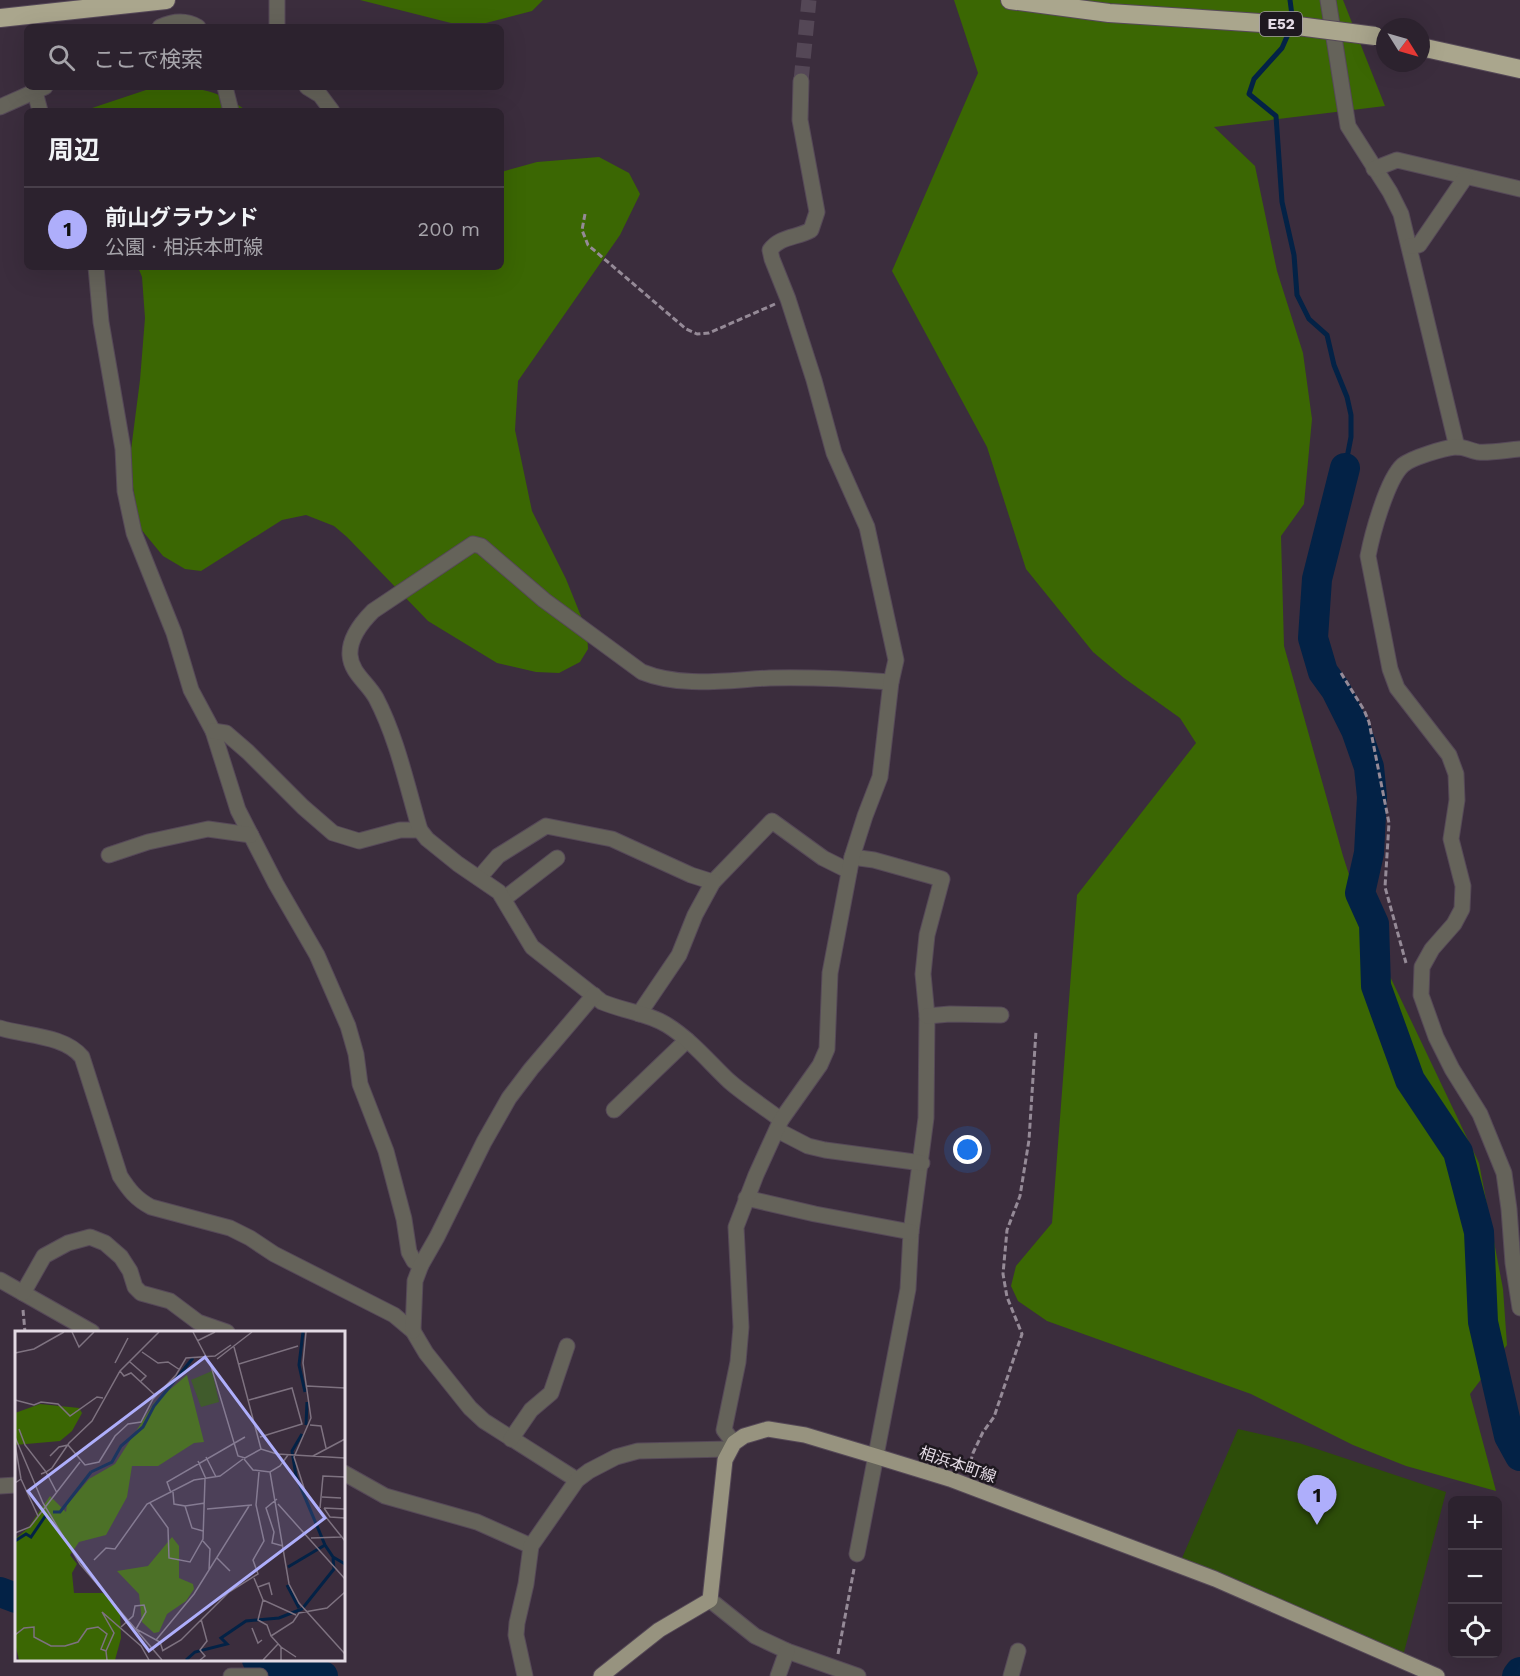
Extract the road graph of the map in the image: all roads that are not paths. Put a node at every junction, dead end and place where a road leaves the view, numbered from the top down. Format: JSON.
{"nodes":[{"id":1,"x":166,"y":0,"type":"edge"},
{"id":2,"x":277,"y":0,"type":"edge"},
{"id":3,"x":1010,"y":0,"type":"edge"},
{"id":4,"x":1328,"y":0,"type":"edge"},
{"id":5,"x":0,"y":18,"type":"edge"},
{"id":6,"x":170,"y":24,"type":"edge"},
{"id":7,"x":193,"y":24,"type":"edge"},
{"id":8,"x":277,"y":24,"type":"edge"},
{"id":9,"x":1376,"y":36,"type":"edge"},
{"id":10,"x":1430,"y":49,"type":"edge"},
{"id":11,"x":1520,"y":69,"type":"edge"},
{"id":12,"x":801,"y":81,"type":"tunnel mouth"},
{"id":13,"x":40,"y":90,"type":"edge"},
{"id":14,"x":226,"y":90,"type":"edge"},
{"id":15,"x":312,"y":90,"type":"edge"},
{"id":16,"x":0,"y":107,"type":"edge"},
{"id":17,"x":40,"y":108,"type":"edge"},
{"id":18,"x":230,"y":108,"type":"edge"},
{"id":19,"x":330,"y":108,"type":"edge"},
{"id":20,"x":1374,"y":169,"type":"junction"},
{"id":21,"x":1465,"y":178,"type":"junction"},
{"id":22,"x":1520,"y":189,"type":"edge"},
{"id":23,"x":1410,"y":246,"type":"junction"},
{"id":24,"x":96,"y":270,"type":"edge"},
{"id":25,"x":1457,"y":447,"type":"junction"},
{"id":26,"x":1520,"y":449,"type":"edge"},
{"id":27,"x":891,"y":682,"type":"junction"},
{"id":28,"x":213,"y":731,"type":"junction"},
{"id":29,"x":420,"y":830,"type":"junction"},
{"id":30,"x":251,"y":835,"type":"junction"},
{"id":31,"x":109,"y":855,"type":"dead end"},
{"id":32,"x":557,"y":858,"type":"dead end"},
{"id":33,"x":850,"y":864,"type":"junction"},
{"id":34,"x":478,"y":878,"type":"junction"},
{"id":35,"x":713,"y":882,"type":"junction"},
{"id":36,"x":505,"y":898,"type":"junction"},
{"id":37,"x":594,"y":995,"type":"junction"},
{"id":38,"x":639,"y":1014,"type":"junction"},
{"id":39,"x":1002,"y":1015,"type":"dead end"},
{"id":40,"x":927,"y":1016,"type":"junction"},
{"id":41,"x":0,"y":1028,"type":"edge"},
{"id":42,"x":687,"y":1040,"type":"junction"},
{"id":43,"x":614,"y":1110,"type":"dead end"},
{"id":44,"x":779,"y":1125,"type":"junction"},
{"id":45,"x":922,"y":1163,"type":"junction"},
{"id":46,"x":746,"y":1198,"type":"junction"},
{"id":47,"x":1515,"y":1208,"type":"edge"},
{"id":48,"x":911,"y":1232,"type":"junction"},
{"id":49,"x":421,"y":1265,"type":"junction"},
{"id":50,"x":0,"y":1280,"type":"edge"},
{"id":51,"x":23,"y":1293,"type":"junction"},
{"id":52,"x":1520,"y":1308,"type":"edge"},
{"id":53,"x":413,"y":1330,"type":"junction"},
{"id":54,"x":90,"y":1331,"type":"edge"},
{"id":55,"x":224,"y":1331,"type":"edge"},
{"id":56,"x":567,"y":1346,"type":"dead end"},
{"id":57,"x":511,"y":1439,"type":"junction"},
{"id":58,"x":732,"y":1446,"type":"junction"},
{"id":59,"x":875,"y":1456,"type":"junction"},
{"id":60,"x":345,"y":1474,"type":"edge"},
{"id":61,"x":577,"y":1480,"type":"junction"},
{"id":62,"x":15,"y":1485,"type":"edge"},
{"id":63,"x":0,"y":1486,"type":"edge"},
{"id":64,"x":531,"y":1546,"type":"junction"},
{"id":65,"x":857,"y":1554,"type":"road end"},
{"id":66,"x":710,"y":1600,"type":"junction"},
{"id":67,"x":787,"y":1651,"type":"junction"},
{"id":68,"x":1017,"y":1651,"type":"dead end"},
{"id":69,"x":231,"y":1676,"type":"edge"},
{"id":70,"x":260,"y":1676,"type":"edge"},
{"id":71,"x":525,"y":1676,"type":"edge"},
{"id":72,"x":601,"y":1676,"type":"edge"},
{"id":73,"x":778,"y":1676,"type":"edge"},
{"id":74,"x":858,"y":1676,"type":"edge"},
{"id":75,"x":1011,"y":1676,"type":"edge"},
{"id":76,"x":1437,"y":1676,"type":"edge"}],
"edges":[{"from":1,"to":5,"type":"highway"},
{"from":2,"to":8,"type":"street"},
{"from":3,"to":9,"type":"highway","number":"E52","bridge":true},
{"from":4,"to":20,"type":"street"},
{"from":6,"to":7,"type":"street"},
{"from":10,"to":11,"type":"highway"},
{"from":12,"to":27,"type":"street"},
{"from":13,"to":16,"type":"street"},
{"from":13,"to":17,"type":"street"},
{"from":14,"to":18,"type":"street"},
{"from":15,"to":19,"type":"street"},
{"from":20,"to":21,"type":"street"},
{"from":20,"to":23,"type":"street"},
{"from":21,"to":22,"type":"street"},
{"from":21,"to":23,"type":"street"},
{"from":23,"to":25,"type":"street"},
{"from":24,"to":28,"type":"street"},
{"from":25,"to":26,"type":"street"},
{"from":25,"to":47,"type":"street"},
{"from":27,"to":29,"type":"street"},
{"from":27,"to":33,"type":"street"},
{"from":28,"to":29,"type":"street"},
{"from":28,"to":30,"type":"street"},
{"from":29,"to":34,"type":"street"},
{"from":30,"to":31,"type":"street"},
{"from":30,"to":49,"type":"street"},
{"from":32,"to":36,"type":"street"},
{"from":33,"to":35,"type":"street"},
{"from":33,"to":40,"type":"street"},
{"from":33,"to":44,"type":"street"},
{"from":34,"to":35,"type":"street"},
{"from":34,"to":36,"type":"street"},
{"from":35,"to":38,"type":"street"},
{"from":36,"to":37,"type":"street"},
{"from":37,"to":38,"type":"street"},
{"from":37,"to":49,"type":"street"},
{"from":38,"to":42,"type":"street"},
{"from":39,"to":40,"type":"street"},
{"from":40,"to":45,"type":"street"},
{"from":41,"to":53,"type":"street"},
{"from":42,"to":43,"type":"street"},
{"from":42,"to":44,"type":"street"},
{"from":44,"to":45,"type":"street"},
{"from":44,"to":46,"type":"street"},
{"from":45,"to":48,"type":"street"},
{"from":46,"to":48,"type":"street"},
{"from":46,"to":58,"type":"street"},
{"from":47,"to":52,"type":"street"},
{"from":48,"to":59,"type":"street"},
{"from":49,"to":53,"type":"street"},
{"from":50,"to":51,"type":"street"},
{"from":51,"to":54,"type":"street"},
{"from":51,"to":55,"type":"street"},
{"from":53,"to":57,"type":"street"},
{"from":56,"to":57,"type":"street"},
{"from":57,"to":61,"type":"street"},
{"from":58,"to":59,"type":"main road","name":"相浜本町線"},
{"from":58,"to":61,"type":"street"},
{"from":58,"to":66,"type":"main road"},
{"from":59,"to":65,"type":"street"},
{"from":59,"to":76,"type":"main road","name":"相浜本町線"},
{"from":60,"to":64,"type":"street"},
{"from":61,"to":64,"type":"street"},
{"from":62,"to":63,"type":"street"},
{"from":64,"to":71,"type":"street"},
{"from":66,"to":67,"type":"street"},
{"from":66,"to":72,"type":"main road"},
{"from":67,"to":73,"type":"street"},
{"from":67,"to":74,"type":"street"},
{"from":68,"to":75,"type":"street"},
{"from":69,"to":70,"type":"street"}]}
